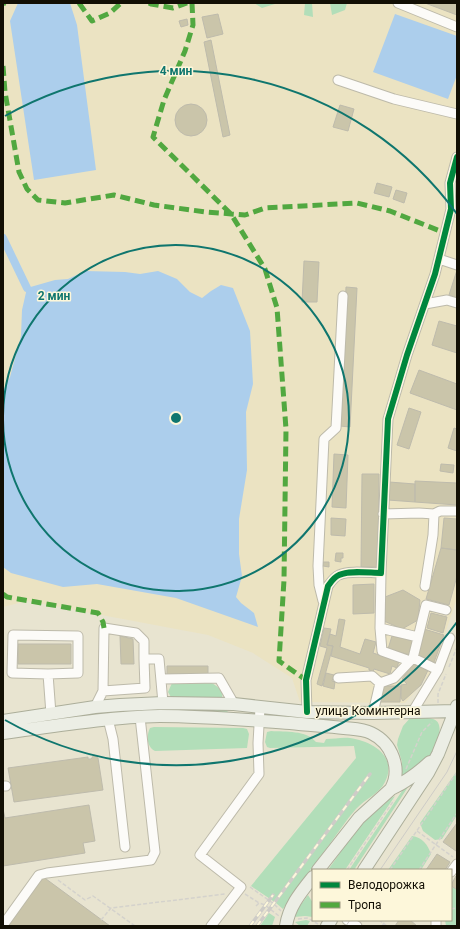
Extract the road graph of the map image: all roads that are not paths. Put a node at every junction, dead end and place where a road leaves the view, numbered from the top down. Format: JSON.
{"nodes":[{"id":1,"x":398,"y":3,"type":"edge"},
{"id":2,"x":457,"y":27,"type":"edge"},
{"id":3,"x":338,"y":80,"type":"dead end"},
{"id":4,"x":457,"y":114,"type":"edge"},
{"id":5,"x":457,"y":157,"type":"edge"},
{"id":6,"x":439,"y":259,"type":"junction"},
{"id":7,"x":457,"y":265,"type":"edge"},
{"id":8,"x":343,"y":296,"type":"dead end"},
{"id":9,"x":457,"y":303,"type":"edge"},
{"id":10,"x":425,"y":304,"type":"junction"},
{"id":11,"x":457,"y":511,"type":"edge"},
{"id":12,"x":383,"y":514,"type":"junction"},
{"id":13,"x":434,"y":514,"type":"junction"},
{"id":14,"x":381,"y":573,"type":"junction"},
{"id":15,"x":425,"y":586,"type":"dead end"},
{"id":16,"x":323,"y":602,"type":"junction"},
{"id":17,"x":446,"y":610,"type":"dead end"},
{"id":18,"x":380,"y":628,"type":"junction"},
{"id":19,"x":418,"y":636,"type":"junction"},
{"id":20,"x":450,"y":638,"type":"dead end"},
{"id":21,"x":144,"y":659,"type":"junction"},
{"id":22,"x":412,"y":660,"type":"junction"},
{"id":23,"x":442,"y":672,"type":"junction"},
{"id":24,"x":48,"y":674,"type":"junction"},
{"id":25,"x":338,"y":678,"type":"dead end"},
{"id":26,"x":162,"y":679,"type":"junction"},
{"id":27,"x":380,"y":683,"type":"junction"},
{"id":28,"x":103,"y":691,"type":"junction"},
{"id":29,"x":163,"y":703,"type":"junction"},
{"id":30,"x":234,"y":704,"type":"junction"},
{"id":31,"x":95,"y":707,"type":"junction"},
{"id":32,"x":260,"y":708,"type":"junction"},
{"id":33,"x":456,"y":709,"type":"edge"},
{"id":34,"x":413,"y":711,"type":"junction"},
{"id":35,"x":307,"y":712,"type":"junction"},
{"id":36,"x":373,"y":713,"type":"junction"},
{"id":37,"x":51,"y":714,"type":"junction"},
{"id":38,"x":140,"y":717,"type":"junction"},
{"id":39,"x":5,"y":718,"type":"edge"},
{"id":40,"x":108,"y":719,"type":"junction"},
{"id":41,"x":259,"y":722,"type":"junction"},
{"id":42,"x":53,"y":726,"type":"junction"},
{"id":43,"x":3,"y":733,"type":"edge"},
{"id":44,"x":438,"y":754,"type":"junction"},
{"id":45,"x":395,"y":787,"type":"junction"},
{"id":46,"x":125,"y":846,"type":"dead end"},
{"id":47,"x":319,"y":869,"type":"edge"},
{"id":48,"x":365,"y":869,"type":"edge"},
{"id":49,"x":312,"y":878,"type":"edge"},
{"id":50,"x":284,"y":920,"type":"edge"},
{"id":51,"x":3,"y":925,"type":"edge"},
{"id":52,"x":211,"y":926,"type":"edge"}],
"edges":[{"from":1,"to":2,"type":"street"},
{"from":3,"to":4,"type":"street"},
{"from":5,"to":6,"type":"street"},
{"from":6,"to":7,"type":"street"},
{"from":6,"to":10,"type":"street"},
{"from":8,"to":16,"type":"street"},
{"from":9,"to":10,"type":"street"},
{"from":10,"to":12,"type":"street"},
{"from":11,"to":13,"type":"street"},
{"from":12,"to":13,"type":"street"},
{"from":12,"to":14,"type":"street"},
{"from":13,"to":15,"type":"street"},
{"from":14,"to":16,"type":"street"},
{"from":14,"to":18,"type":"street"},
{"from":16,"to":35,"type":"street"},
{"from":17,"to":19,"type":"street"},
{"from":18,"to":19,"type":"street"},
{"from":18,"to":22,"type":"street"},
{"from":19,"to":22,"type":"street"},
{"from":20,"to":23,"type":"street"},
{"from":21,"to":26,"type":"street"},
{"from":21,"to":28,"type":"street"},
{"from":21,"to":28,"type":"street"},
{"from":22,"to":23,"type":"street"},
{"from":22,"to":27,"type":"street"},
{"from":23,"to":34,"type":"street"},
{"from":24,"to":24,"type":"street"},
{"from":24,"to":37,"type":"street"},
{"from":25,"to":27,"type":"street"},
{"from":26,"to":29,"type":"street"},
{"from":26,"to":30,"type":"street"},
{"from":27,"to":36,"type":"street"},
{"from":28,"to":31,"type":"street"},
{"from":29,"to":30,"type":"main road","name":"улица Коминтерна"},
{"from":29,"to":31,"type":"main road","name":"улица Коминтерна"},
{"from":30,"to":32,"type":"main road","name":"улица Коминтерна"},
{"from":31,"to":37,"type":"main road","name":"улица Коминтерна"},
{"from":32,"to":35,"type":"main road","name":"улица Коминтерна"},
{"from":32,"to":41,"type":"street"},
{"from":33,"to":34,"type":"main road","name":"улица Коминтерна"},
{"from":33,"to":44,"type":"main road","name":"улица Коминтерна"},
{"from":34,"to":36,"type":"main road","name":"улица Коминтерна"},
{"from":35,"to":36,"type":"main road","name":"улица Коминтерна"},
{"from":37,"to":39,"type":"main road","name":"улица Коминтерна"},
{"from":37,"to":42,"type":"main road"},
{"from":38,"to":40,"type":"main road","name":"улица Коминтерна"},
{"from":38,"to":41,"type":"main road","name":"улица Коминтерна"},
{"from":38,"to":51,"type":"street"},
{"from":40,"to":42,"type":"main road","name":"улица Коминтерна"},
{"from":40,"to":46,"type":"street"},
{"from":41,"to":45,"type":"main road","name":"улица Коминтерна"},
{"from":41,"to":52,"type":"street"},
{"from":42,"to":43,"type":"main road","name":"улица Коминтерна"},
{"from":44,"to":45,"type":"main road"},
{"from":44,"to":48,"type":"main road","name":"улица Коминтерна"},
{"from":45,"to":47,"type":"main road"},
{"from":49,"to":50,"type":"main road"}]}
